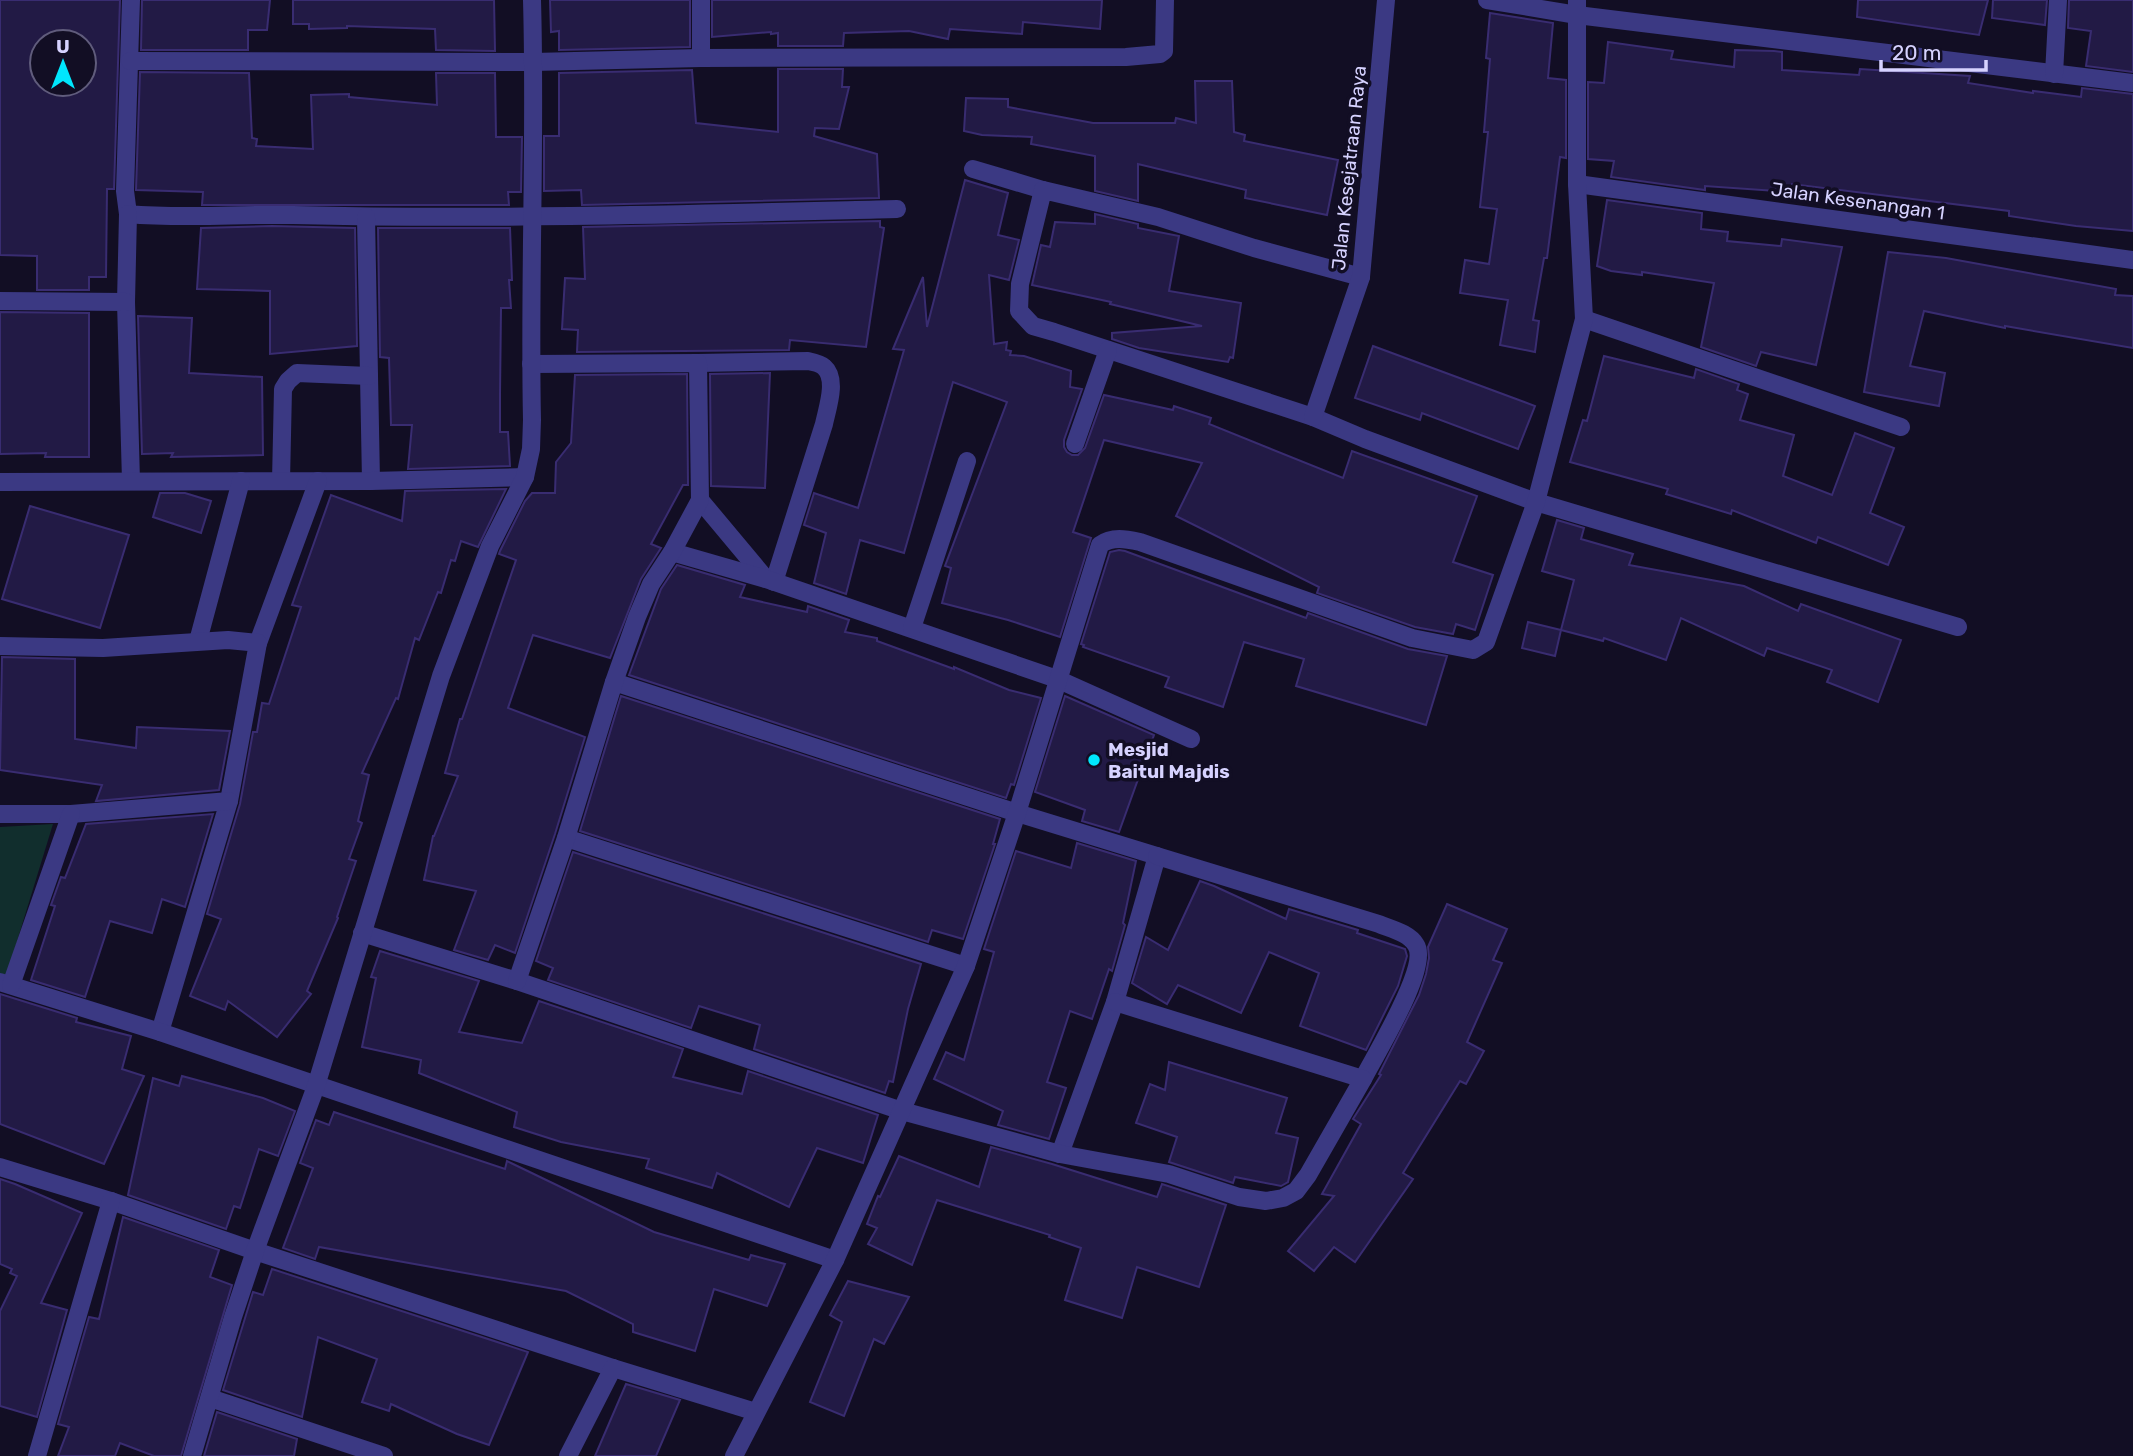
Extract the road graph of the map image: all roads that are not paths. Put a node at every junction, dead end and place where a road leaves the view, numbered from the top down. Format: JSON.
{"nodes":[{"id":1,"x":131,"y":0,"type":"edge"},
{"id":2,"x":531,"y":0,"type":"edge"},
{"id":3,"x":701,"y":0,"type":"edge"},
{"id":4,"x":1165,"y":0,"type":"edge"},
{"id":5,"x":1386,"y":0,"type":"edge"},
{"id":6,"x":1487,"y":0,"type":"edge"},
{"id":7,"x":2058,"y":0,"type":"edge"},
{"id":8,"x":1577,"y":8,"type":"edge"},
{"id":9,"x":701,"y":58,"type":"junction"},
{"id":10,"x":130,"y":61,"type":"junction"},
{"id":11,"x":533,"y":62,"type":"junction"},
{"id":12,"x":2054,"y":74,"type":"junction"},
{"id":13,"x":2133,"y":83,"type":"edge"},
{"id":14,"x":973,"y":169,"type":"dead end"},
{"id":15,"x":1577,"y":184,"type":"junction"},
{"id":16,"x":1043,"y":190,"type":"junction"},
{"id":17,"x":898,"y":209,"type":"dead end"},
{"id":18,"x":128,"y":214,"type":"junction"},
{"id":19,"x":366,"y":217,"type":"junction"},
{"id":20,"x":531,"y":218,"type":"junction"},
{"id":21,"x":2133,"y":260,"type":"edge"},
{"id":22,"x":1361,"y":277,"type":"junction"},
{"id":23,"x":0,"y":301,"type":"edge"},
{"id":24,"x":127,"y":302,"type":"junction"},
{"id":25,"x":1584,"y":319,"type":"junction"},
{"id":26,"x":1108,"y":350,"type":"junction"},
{"id":27,"x":698,"y":363,"type":"junction"},
{"id":28,"x":531,"y":364,"type":"junction"},
{"id":29,"x":369,"y":376,"type":"junction"},
{"id":30,"x":1313,"y":417,"type":"junction"},
{"id":31,"x":1901,"y":427,"type":"dead end"},
{"id":32,"x":1074,"y":444,"type":"dead end"},
{"id":33,"x":967,"y":461,"type":"dead end"},
{"id":34,"x":525,"y":477,"type":"junction"},
{"id":35,"x":131,"y":481,"type":"junction"},
{"id":36,"x":242,"y":481,"type":"junction"},
{"id":37,"x":281,"y":481,"type":"junction"},
{"id":38,"x":318,"y":481,"type":"junction"},
{"id":39,"x":371,"y":481,"type":"junction"},
{"id":40,"x":0,"y":482,"type":"edge"},
{"id":41,"x":699,"y":500,"type":"junction"},
{"id":42,"x":1536,"y":502,"type":"junction"},
{"id":43,"x":672,"y":552,"type":"junction"},
{"id":44,"x":770,"y":581,"type":"junction"},
{"id":45,"x":1958,"y":627,"type":"dead end"},
{"id":46,"x":912,"y":628,"type":"junction"},
{"id":47,"x":198,"y":641,"type":"junction"},
{"id":48,"x":258,"y":642,"type":"junction"},
{"id":49,"x":0,"y":646,"type":"edge"},
{"id":50,"x":1057,"y":679,"type":"junction"},
{"id":51,"x":614,"y":682,"type":"junction"},
{"id":52,"x":1191,"y":739,"type":"dead end"},
{"id":53,"x":229,"y":801,"type":"junction"},
{"id":54,"x":1017,"y":813,"type":"junction"},
{"id":55,"x":0,"y":814,"type":"edge"},
{"id":56,"x":71,"y":814,"type":"junction"},
{"id":57,"x":566,"y":838,"type":"junction"},
{"id":58,"x":1157,"y":856,"type":"junction"},
{"id":59,"x":362,"y":933,"type":"junction"},
{"id":60,"x":966,"y":966,"type":"junction"},
{"id":61,"x":517,"y":981,"type":"junction"},
{"id":62,"x":6,"y":984,"type":"edge"},
{"id":63,"x":1115,"y":1002,"type":"junction"},
{"id":64,"x":160,"y":1032,"type":"junction"},
{"id":65,"x":1363,"y":1079,"type":"junction"},
{"id":66,"x":316,"y":1086,"type":"junction"},
{"id":67,"x":902,"y":1111,"type":"junction"},
{"id":68,"x":1060,"y":1154,"type":"junction"},
{"id":69,"x":0,"y":1167,"type":"edge"},
{"id":70,"x":111,"y":1201,"type":"junction"},
{"id":71,"x":255,"y":1251,"type":"junction"},
{"id":72,"x":835,"y":1260,"type":"junction"},
{"id":73,"x":613,"y":1368,"type":"junction"},
{"id":74,"x":210,"y":1398,"type":"junction"},
{"id":75,"x":756,"y":1412,"type":"junction"},
{"id":76,"x":37,"y":1456,"type":"edge"},
{"id":77,"x":192,"y":1456,"type":"edge"},
{"id":78,"x":384,"y":1456,"type":"edge"},
{"id":79,"x":568,"y":1456,"type":"edge"},
{"id":80,"x":734,"y":1456,"type":"edge"}],
"edges":[{"from":1,"to":10,"type":"street"},
{"from":2,"to":11,"type":"street"},
{"from":3,"to":9,"type":"street"},
{"from":4,"to":9,"type":"street"},
{"from":5,"to":22,"type":"street","name":"Jalan Kesejatraan Raya"},
{"from":6,"to":8,"type":"street"},
{"from":7,"to":12,"type":"street"},
{"from":8,"to":12,"type":"street"},
{"from":8,"to":15,"type":"street"},
{"from":9,"to":11,"type":"street"},
{"from":10,"to":11,"type":"street"},
{"from":10,"to":18,"type":"street"},
{"from":11,"to":20,"type":"street"},
{"from":12,"to":13,"type":"street"},
{"from":14,"to":16,"type":"street"},
{"from":15,"to":21,"type":"street","name":"Jalan Kesenangan 1"},
{"from":15,"to":25,"type":"street"},
{"from":16,"to":22,"type":"street"},
{"from":16,"to":26,"type":"street"},
{"from":17,"to":20,"type":"street"},
{"from":18,"to":19,"type":"street"},
{"from":18,"to":24,"type":"street"},
{"from":19,"to":20,"type":"street"},
{"from":19,"to":29,"type":"street"},
{"from":20,"to":28,"type":"street"},
{"from":22,"to":30,"type":"street","name":"Jalan Kesejatraan Raya"},
{"from":23,"to":24,"type":"street"},
{"from":24,"to":35,"type":"street"},
{"from":25,"to":31,"type":"street"},
{"from":25,"to":42,"type":"street"},
{"from":26,"to":30,"type":"street"},
{"from":26,"to":32,"type":"street"},
{"from":27,"to":28,"type":"street"},
{"from":27,"to":41,"type":"street"},
{"from":27,"to":44,"type":"street"},
{"from":28,"to":34,"type":"street"},
{"from":29,"to":37,"type":"street"},
{"from":29,"to":39,"type":"street"},
{"from":30,"to":42,"type":"street"},
{"from":33,"to":46,"type":"street"},
{"from":34,"to":39,"type":"street"},
{"from":34,"to":59,"type":"street"},
{"from":35,"to":36,"type":"street"},
{"from":35,"to":40,"type":"street"},
{"from":36,"to":37,"type":"street"},
{"from":36,"to":47,"type":"street"},
{"from":37,"to":38,"type":"street"},
{"from":38,"to":39,"type":"street"},
{"from":38,"to":48,"type":"street"},
{"from":41,"to":43,"type":"street"},
{"from":41,"to":44,"type":"street"},
{"from":42,"to":45,"type":"street"},
{"from":42,"to":50,"type":"street"},
{"from":43,"to":44,"type":"street"},
{"from":43,"to":51,"type":"street"},
{"from":44,"to":46,"type":"street"},
{"from":46,"to":50,"type":"street"},
{"from":47,"to":48,"type":"street"},
{"from":47,"to":49,"type":"street"},
{"from":48,"to":53,"type":"street"},
{"from":50,"to":52,"type":"street"},
{"from":50,"to":54,"type":"street"},
{"from":51,"to":54,"type":"street"},
{"from":51,"to":57,"type":"street"},
{"from":53,"to":56,"type":"street"},
{"from":53,"to":64,"type":"street"},
{"from":54,"to":58,"type":"street"},
{"from":54,"to":60,"type":"street"},
{"from":55,"to":56,"type":"street"},
{"from":56,"to":62,"type":"street"},
{"from":57,"to":60,"type":"street"},
{"from":57,"to":61,"type":"street"},
{"from":58,"to":63,"type":"street"},
{"from":58,"to":65,"type":"street"},
{"from":59,"to":61,"type":"street"},
{"from":59,"to":66,"type":"street"},
{"from":60,"to":67,"type":"street"},
{"from":61,"to":67,"type":"street"},
{"from":62,"to":64,"type":"street"},
{"from":63,"to":65,"type":"street"},
{"from":63,"to":68,"type":"street"},
{"from":64,"to":66,"type":"street"},
{"from":65,"to":68,"type":"street"},
{"from":66,"to":71,"type":"street"},
{"from":66,"to":72,"type":"street"},
{"from":67,"to":68,"type":"street"},
{"from":67,"to":72,"type":"street"},
{"from":69,"to":70,"type":"street"},
{"from":70,"to":71,"type":"street"},
{"from":70,"to":76,"type":"street"},
{"from":71,"to":73,"type":"street"},
{"from":71,"to":74,"type":"street"},
{"from":72,"to":75,"type":"street"},
{"from":73,"to":75,"type":"street"},
{"from":73,"to":79,"type":"street"},
{"from":74,"to":77,"type":"street"},
{"from":74,"to":78,"type":"street"},
{"from":75,"to":80,"type":"street"}]}
